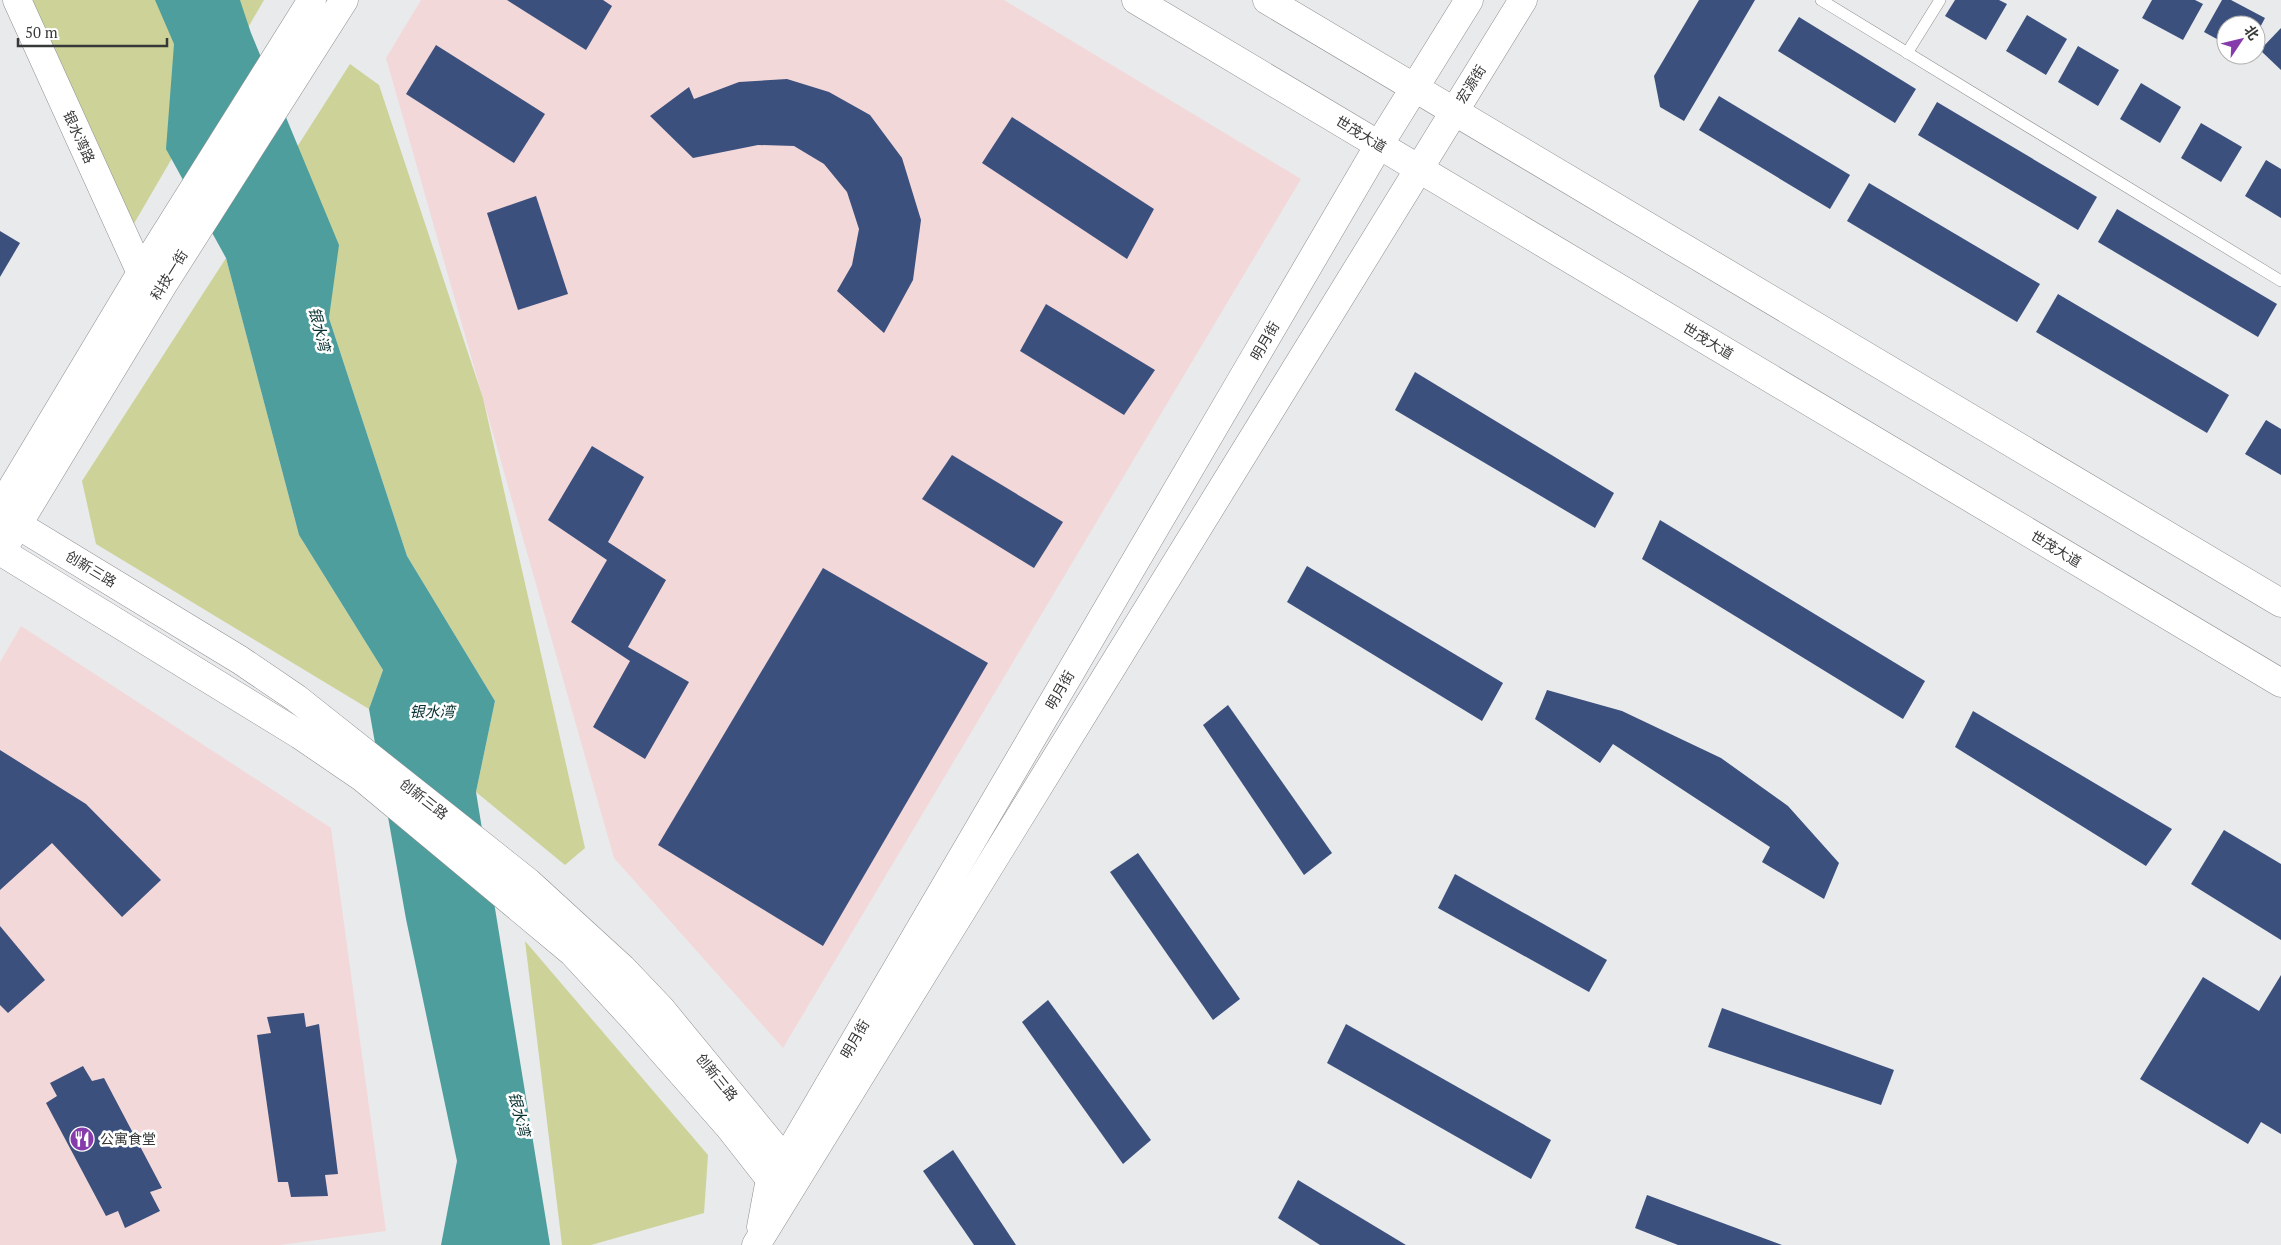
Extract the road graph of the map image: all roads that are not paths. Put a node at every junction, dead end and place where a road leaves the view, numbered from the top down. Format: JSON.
{"nodes":[{"id":1,"x":18,"y":0,"type":"edge"},
{"id":2,"x":344,"y":0,"type":"edge"},
{"id":3,"x":1136,"y":0,"type":"edge"},
{"id":4,"x":1267,"y":0,"type":"edge"},
{"id":5,"x":1469,"y":0,"type":"edge"},
{"id":6,"x":1523,"y":0,"type":"edge"},
{"id":7,"x":1821,"y":0,"type":"edge"},
{"id":8,"x":1940,"y":0,"type":"edge"},
{"id":9,"x":309,"y":6,"type":"edge"},
{"id":10,"x":1907,"y":53,"type":"junction"},
{"id":11,"x":1414,"y":88,"type":"junction"},
{"id":12,"x":1454,"y":111,"type":"junction"},
{"id":13,"x":1379,"y":145,"type":"junction"},
{"id":14,"x":1419,"y":169,"type":"junction"},
{"id":15,"x":150,"y":275,"type":"junction"},
{"id":16,"x":2281,"y":281,"type":"edge"},
{"id":17,"x":6,"y":515,"type":"edge"},
{"id":18,"x":0,"y":552,"type":"edge"},
{"id":19,"x":2281,"y":603,"type":"edge"},
{"id":20,"x":2281,"y":683,"type":"edge"},
{"id":21,"x":777,"y":1170,"type":"junction"},
{"id":22,"x":754,"y":1244,"type":"edge"}],
"edges":[{"from":1,"to":15,"type":"main road","name":"银水湾路"},
{"from":2,"to":15,"type":"main road","name":"科技一街"},
{"from":3,"to":13,"type":"main road","name":"世茂大道"},
{"from":4,"to":11,"type":"main road"},
{"from":5,"to":11,"type":"main road"},
{"from":6,"to":12,"type":"main road","name":"宏源街"},
{"from":7,"to":10,"type":"lane"},
{"from":8,"to":10,"type":"lane"},
{"from":9,"to":15,"type":"main road","name":"科技一街"},
{"from":10,"to":16,"type":"lane"},
{"from":11,"to":12,"type":"main road"},
{"from":11,"to":13,"type":"main road"},
{"from":12,"to":14,"type":"main road","name":"宏源街"},
{"from":12,"to":19,"type":"main road"},
{"from":13,"to":14,"type":"main road","name":"世茂大道"},
{"from":13,"to":21,"type":"main road","name":"明月街"},
{"from":14,"to":20,"type":"main road","name":"世茂大道"},
{"from":14,"to":22,"type":"main road","name":"明月街"},
{"from":15,"to":17,"type":"main road","name":"科技一街"},
{"from":17,"to":18,"type":"main road","name":"科技一街"},
{"from":17,"to":21,"type":"main road","name":"创新三路"},
{"from":18,"to":21,"type":"main road","name":"创新三路"},
{"from":21,"to":22,"type":"main road","name":"明月街"}]}
